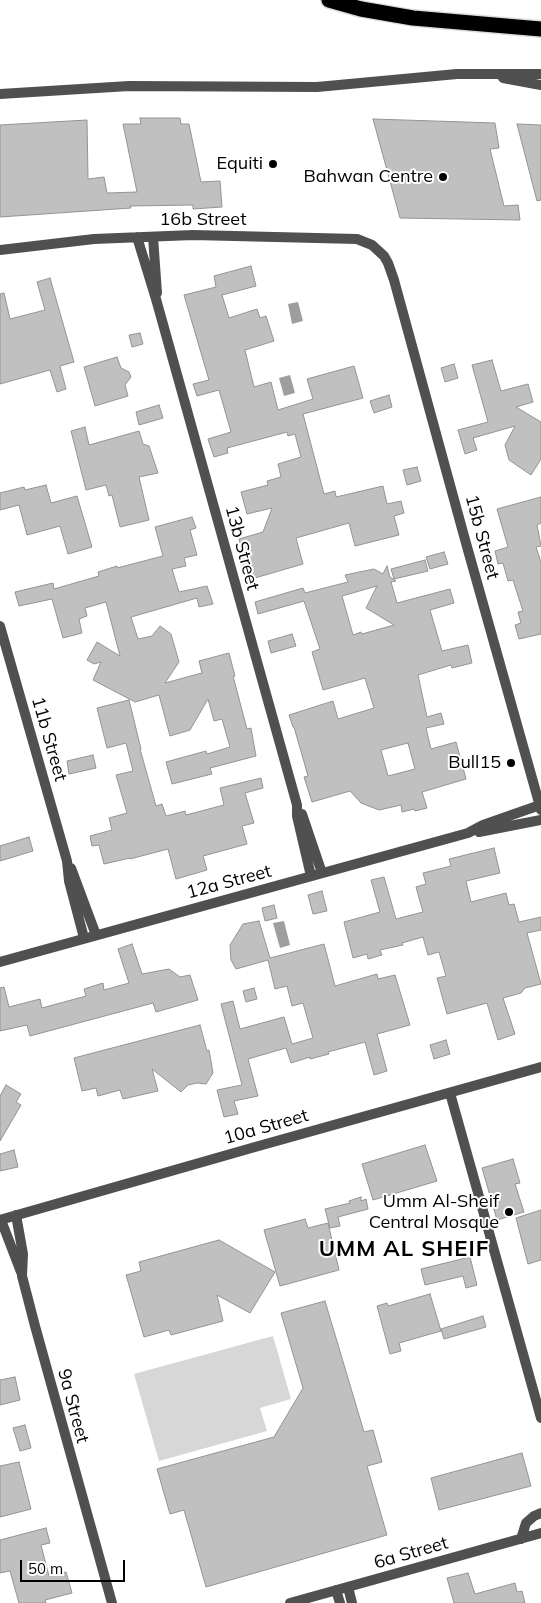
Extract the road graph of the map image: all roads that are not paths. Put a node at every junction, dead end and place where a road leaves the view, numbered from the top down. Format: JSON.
{"nodes":[{"id":1,"x":330,"y":0,"type":"edge"},
{"id":2,"x":541,"y":29,"type":"edge"},
{"id":3,"x":475,"y":74,"type":"junction"},
{"id":4,"x":541,"y":74,"type":"edge"},
{"id":5,"x":541,"y":85,"type":"edge"},
{"id":6,"x":0,"y":94,"type":"edge"},
{"id":7,"x":137,"y":237,"type":"junction"},
{"id":8,"x":153,"y":237,"type":"junction"},
{"id":9,"x":0,"y":250,"type":"edge"},
{"id":10,"x":392,"y":271,"type":"joint"},
{"id":11,"x":156,"y":299,"type":"junction"},
{"id":12,"x":0,"y":626,"type":"edge"},
{"id":13,"x":296,"y":805,"type":"junction"},
{"id":14,"x":540,"y":808,"type":"edge"},
{"id":15,"x":541,"y":820,"type":"edge"},
{"id":16,"x":468,"y":833,"type":"junction"},
{"id":17,"x":67,"y":861,"type":"junction"},
{"id":18,"x":322,"y":873,"type":"junction"},
{"id":19,"x":311,"y":876,"type":"junction"},
{"id":20,"x":96,"y":935,"type":"junction"},
{"id":21,"x":84,"y":938,"type":"junction"},
{"id":22,"x":0,"y":962,"type":"edge"},
{"id":23,"x":541,"y":1067,"type":"edge"},
{"id":24,"x":450,"y":1093,"type":"junction"},
{"id":25,"x":16,"y":1215,"type":"junction"},
{"id":26,"x":0,"y":1220,"type":"edge"},
{"id":27,"x":22,"y":1276,"type":"junction"},
{"id":28,"x":541,"y":1418,"type":"edge"},
{"id":29,"x":541,"y":1512,"type":"edge"},
{"id":30,"x":541,"y":1533,"type":"edge"},
{"id":31,"x":521,"y":1539,"type":"junction"},
{"id":32,"x":348,"y":1587,"type":"junction"},
{"id":33,"x":336,"y":1590,"type":"junction"},
{"id":34,"x":112,"y":1603,"type":"edge"},
{"id":35,"x":290,"y":1603,"type":"edge"},
{"id":36,"x":340,"y":1603,"type":"edge"},
{"id":37,"x":352,"y":1603,"type":"edge"}],
"edges":[{"from":1,"to":2,"type":"highway"},
{"from":3,"to":4,"type":"street"},
{"from":3,"to":5,"type":"street"},
{"from":3,"to":6,"type":"street"},
{"from":7,"to":8,"type":"street","name":"16b Street"},
{"from":7,"to":9,"type":"street","name":"16b Street"},
{"from":7,"to":11,"type":"street","name":"13b Street"},
{"from":8,"to":10,"type":"street","name":"16b Street"},
{"from":8,"to":11,"type":"street","name":"13b Street"},
{"from":10,"to":14,"type":"street","name":"15b Street"},
{"from":11,"to":13,"type":"street","name":"13b Street"},
{"from":12,"to":17,"type":"street","name":"11b Street"},
{"from":13,"to":18,"type":"street","name":"13b Street"},
{"from":13,"to":19,"type":"street","name":"13b Street"},
{"from":14,"to":16,"type":"street","name":"12a Street"},
{"from":15,"to":16,"type":"street","name":"12a Street"},
{"from":16,"to":18,"type":"street","name":"12a Street"},
{"from":17,"to":20,"type":"street","name":"11b Street"},
{"from":17,"to":21,"type":"street","name":"11b Street"},
{"from":18,"to":19,"type":"street","name":"12a Street"},
{"from":19,"to":20,"type":"street","name":"12a Street"},
{"from":20,"to":21,"type":"street","name":"12a Street"},
{"from":21,"to":22,"type":"street","name":"12a Street"},
{"from":23,"to":24,"type":"street","name":"10a Street"},
{"from":24,"to":25,"type":"street","name":"10a Street"},
{"from":24,"to":28,"type":"street"},
{"from":25,"to":26,"type":"street","name":"10a Street"},
{"from":25,"to":27,"type":"street","name":"9a Street"},
{"from":26,"to":27,"type":"street"},
{"from":27,"to":34,"type":"street","name":"9a Street"},
{"from":29,"to":31,"type":"street"},
{"from":30,"to":31,"type":"street","name":"6a Street"},
{"from":31,"to":32,"type":"street","name":"6a Street"},
{"from":32,"to":33,"type":"street","name":"6a Street"},
{"from":32,"to":37,"type":"street"},
{"from":33,"to":35,"type":"street","name":"6a Street"},
{"from":33,"to":36,"type":"street"}]}
